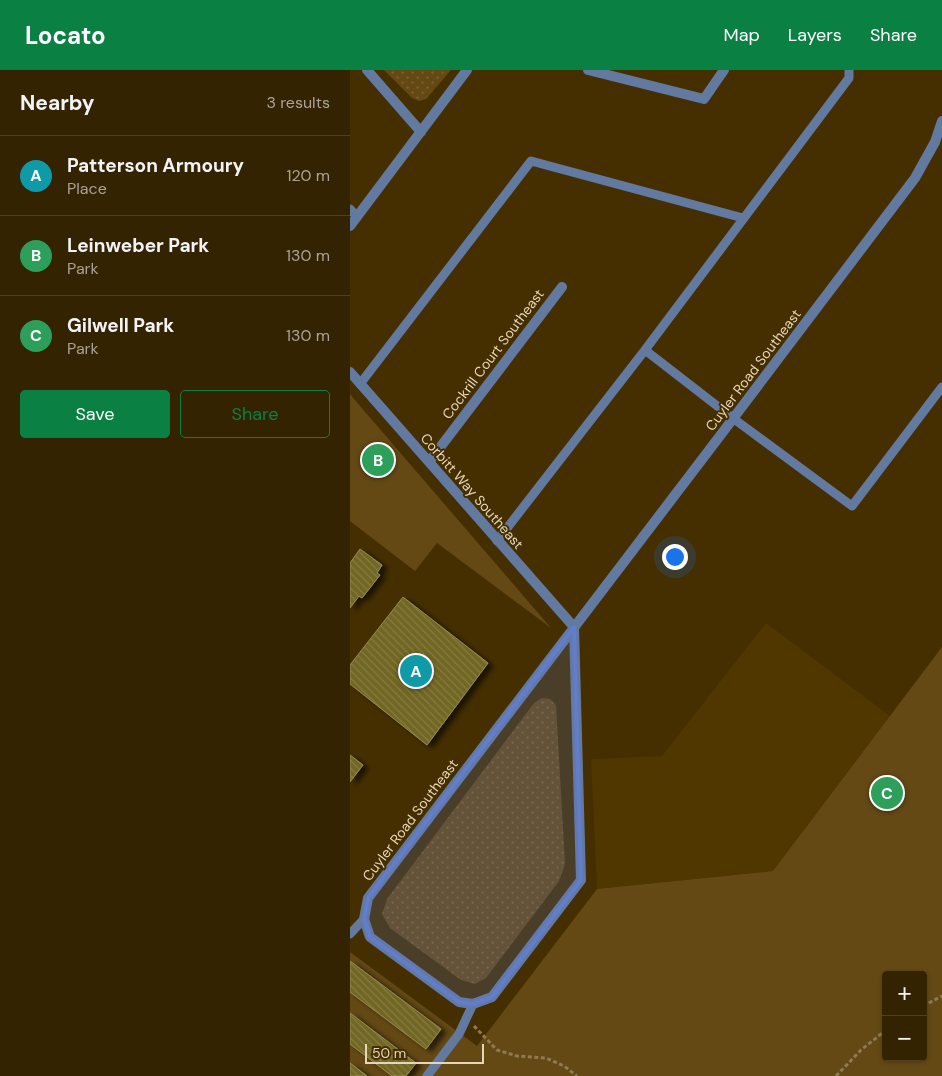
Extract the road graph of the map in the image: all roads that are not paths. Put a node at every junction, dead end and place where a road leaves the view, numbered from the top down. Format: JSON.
{"nodes":[{"id":1,"x":367,"y":70,"type":"edge"},
{"id":2,"x":467,"y":70,"type":"edge"},
{"id":3,"x":588,"y":70,"type":"edge"},
{"id":4,"x":724,"y":70,"type":"edge"},
{"id":5,"x":849,"y":70,"type":"edge"},
{"id":6,"x":942,"y":121,"type":"edge"},
{"id":7,"x":421,"y":132,"type":"junction"},
{"id":8,"x":354,"y":213,"type":"edge"},
{"id":9,"x":743,"y":218,"type":"junction"},
{"id":10,"x":350,"y":226,"type":"edge"},
{"id":11,"x":562,"y":287,"type":"dead end"},
{"id":12,"x":645,"y":350,"type":"junction"},
{"id":13,"x":350,"y":372,"type":"edge"},
{"id":14,"x":360,"y":384,"type":"junction"},
{"id":15,"x":942,"y":387,"type":"edge"},
{"id":16,"x":734,"y":419,"type":"junction"},
{"id":17,"x":429,"y":462,"type":"junction"},
{"id":18,"x":498,"y":541,"type":"junction"},
{"id":19,"x":574,"y":627,"type":"junction"},
{"id":20,"x":364,"y":919,"type":"junction"},
{"id":21,"x":350,"y":934,"type":"edge"},
{"id":22,"x":472,"y":1004,"type":"junction"},
{"id":23,"x":428,"y":1076,"type":"edge"}],
"edges":[{"from":1,"to":7,"type":"street"},
{"from":2,"to":7,"type":"street"},
{"from":3,"to":4,"type":"street"},
{"from":5,"to":9,"type":"lane"},
{"from":6,"to":16,"type":"street","name":"Cuyler Road Southeast"},
{"from":7,"to":8,"type":"street"},
{"from":8,"to":10,"type":"street"},
{"from":9,"to":12,"type":"lane"},
{"from":9,"to":14,"type":"lane"},
{"from":11,"to":17,"type":"street","name":"Cockrill Court Southeast"},
{"from":12,"to":16,"type":"lane"},
{"from":12,"to":18,"type":"lane"},
{"from":13,"to":14,"type":"street","name":"Corbitt Way Southeast"},
{"from":14,"to":17,"type":"street","name":"Corbitt Way Southeast"},
{"from":15,"to":16,"type":"lane"},
{"from":16,"to":19,"type":"street","name":"Cuyler Road Southeast"},
{"from":17,"to":18,"type":"street","name":"Corbitt Way Southeast"},
{"from":18,"to":19,"type":"street","name":"Corbitt Way Southeast"},
{"from":19,"to":20,"type":"street","name":"Cuyler Road Southeast"},
{"from":19,"to":22,"type":"street"},
{"from":20,"to":21,"type":"lane"},
{"from":20,"to":22,"type":"street"},
{"from":22,"to":23,"type":"lane"}]}
